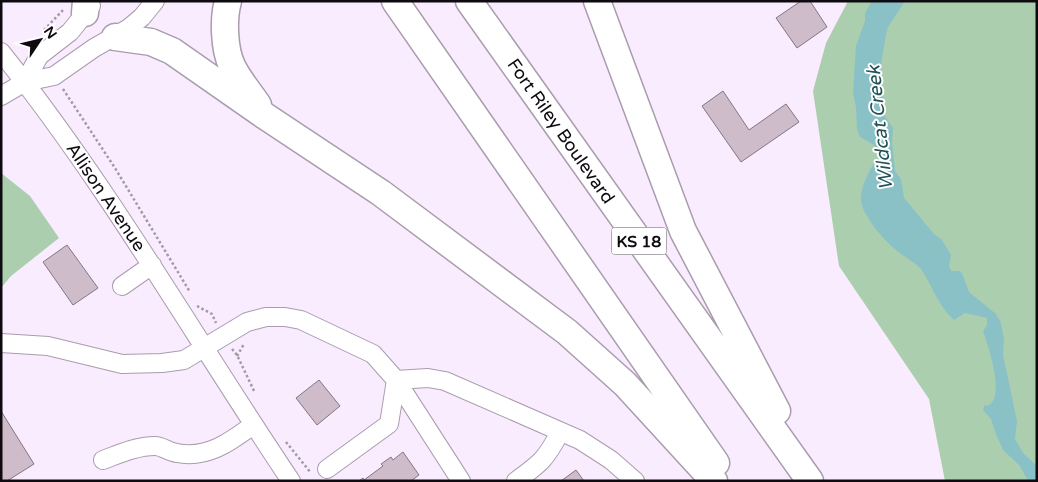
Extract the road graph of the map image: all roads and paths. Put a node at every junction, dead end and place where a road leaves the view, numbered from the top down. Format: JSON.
{"nodes":[{"id":1,"x":155,"y":1,"type":"edge"},
{"id":2,"x":228,"y":1,"type":"edge"},
{"id":3,"x":395,"y":1,"type":"edge"},
{"id":4,"x":469,"y":1,"type":"edge"},
{"id":5,"x":597,"y":1,"type":"edge"},
{"id":6,"x":84,"y":5,"type":"edge"},
{"id":7,"x":41,"y":32,"type":"dead end"},
{"id":8,"x":115,"y":37,"type":"junction"},
{"id":9,"x":1,"y":52,"type":"edge"},
{"id":10,"x":54,"y":76,"type":"junction"},
{"id":11,"x":25,"y":82,"type":"junction"},
{"id":12,"x":1,"y":96,"type":"edge"},
{"id":13,"x":264,"y":116,"type":"junction"},
{"id":14,"x":152,"y":265,"type":"junction"},
{"id":15,"x":122,"y":286,"type":"dead end"},
{"id":16,"x":192,"y":296,"type":"dead end"},
{"id":17,"x":196,"y":305,"type":"dead end"},
{"id":18,"x":215,"y":321,"type":"dead end"},
{"id":19,"x":1,"y":343,"type":"edge"},
{"id":20,"x":205,"y":347,"type":"junction"},
{"id":21,"x":230,"y":347,"type":"dead end"},
{"id":22,"x":396,"y":380,"type":"junction"},
{"id":23,"x":256,"y":396,"type":"dead end"},
{"id":24,"x":253,"y":425,"type":"junction"},
{"id":25,"x":560,"y":432,"type":"junction"},
{"id":26,"x":284,"y":439,"type":"dead end"},
{"id":27,"x":103,"y":460,"type":"dead end"},
{"id":28,"x":320,"y":472,"type":"joint"},
{"id":29,"x":291,"y":481,"type":"edge"},
{"id":30,"x":461,"y":481,"type":"edge"},
{"id":31,"x":516,"y":481,"type":"edge"},
{"id":32,"x":635,"y":481,"type":"edge"},
{"id":33,"x":714,"y":481,"type":"edge"},
{"id":34,"x":728,"y":481,"type":"edge"},
{"id":35,"x":811,"y":481,"type":"edge"}],
"edges":[{"from":1,"to":8,"type":"street"},
{"from":2,"to":13,"type":"highway"},
{"from":3,"to":34,"type":"highway"},
{"from":4,"to":35,"type":"highway","name":"Fort Riley Boulevard","number":"KS 18"},
{"from":5,"to":35,"type":"highway"},
{"from":6,"to":7,"type":"path"},
{"from":6,"to":11,"type":"street"},
{"from":8,"to":10,"type":"street"},
{"from":8,"to":13,"type":"highway"},
{"from":9,"to":11,"type":"street","name":"Allison Avenue"},
{"from":10,"to":11,"type":"street"},
{"from":10,"to":16,"type":"path"},
{"from":11,"to":12,"type":"street"},
{"from":11,"to":14,"type":"street","name":"Allison Avenue"},
{"from":13,"to":33,"type":"highway"},
{"from":14,"to":15,"type":"street"},
{"from":14,"to":20,"type":"street","name":"Allison Avenue"},
{"from":17,"to":18,"type":"path"},
{"from":19,"to":20,"type":"street"},
{"from":20,"to":22,"type":"street"},
{"from":20,"to":24,"type":"street","name":"Allison Avenue"},
{"from":21,"to":23,"type":"path"},
{"from":22,"to":25,"type":"street"},
{"from":22,"to":28,"type":"street"},
{"from":22,"to":30,"type":"street"},
{"from":24,"to":27,"type":"street"},
{"from":24,"to":29,"type":"street","name":"Allison Avenue"},
{"from":25,"to":31,"type":"street"},
{"from":25,"to":32,"type":"street"},
{"from":26,"to":28,"type":"path"}]}
